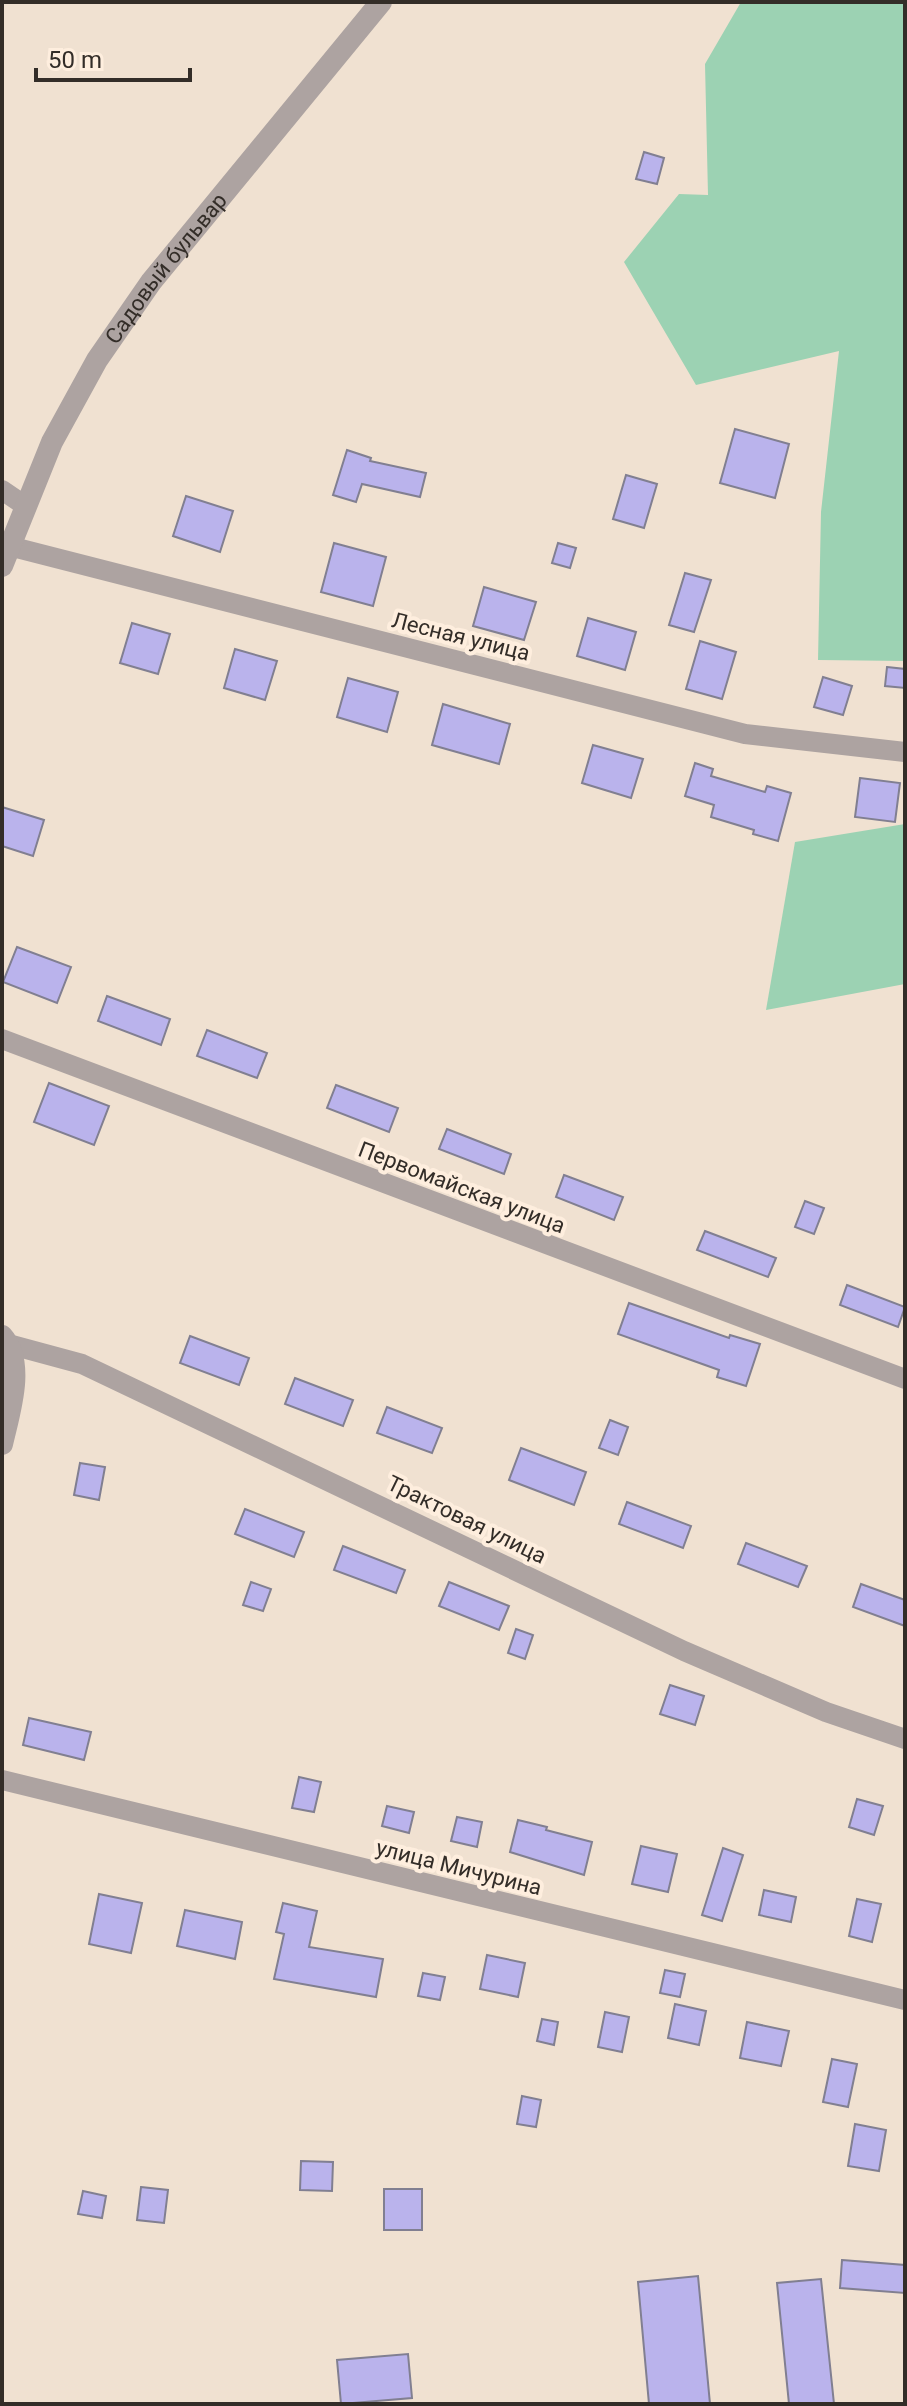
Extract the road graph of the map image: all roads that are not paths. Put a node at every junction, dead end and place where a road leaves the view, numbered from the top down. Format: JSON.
{"nodes":[{"id":1,"x":381,"y":2,"type":"edge"},
{"id":2,"x":2,"y":490,"type":"edge"},
{"id":3,"x":24,"y":505,"type":"junction"},
{"id":4,"x":5,"y":556,"type":"edge"},
{"id":5,"x":905,"y":752,"type":"edge"},
{"id":6,"x":2,"y":1039,"type":"edge"},
{"id":7,"x":5,"y":1340,"type":"edge"},
{"id":8,"x":905,"y":1379,"type":"edge"},
{"id":9,"x":2,"y":1444,"type":"edge"},
{"id":10,"x":905,"y":1739,"type":"edge"},
{"id":11,"x":2,"y":1780,"type":"edge"},
{"id":12,"x":905,"y":2000,"type":"edge"}],
"edges":[{"from":1,"to":3,"type":"street","name":"Садовый бульвар"},
{"from":2,"to":3,"type":"street"},
{"from":3,"to":4,"type":"street","name":"Садовый бульвар"},
{"from":4,"to":5,"type":"street","name":"Лесная улица"},
{"from":6,"to":8,"type":"street","name":"Первомайская улица"},
{"from":7,"to":9,"type":"street"},
{"from":7,"to":10,"type":"street","name":"Трактовая улица"},
{"from":11,"to":12,"type":"street","name":"улица Мичурина"}]}
